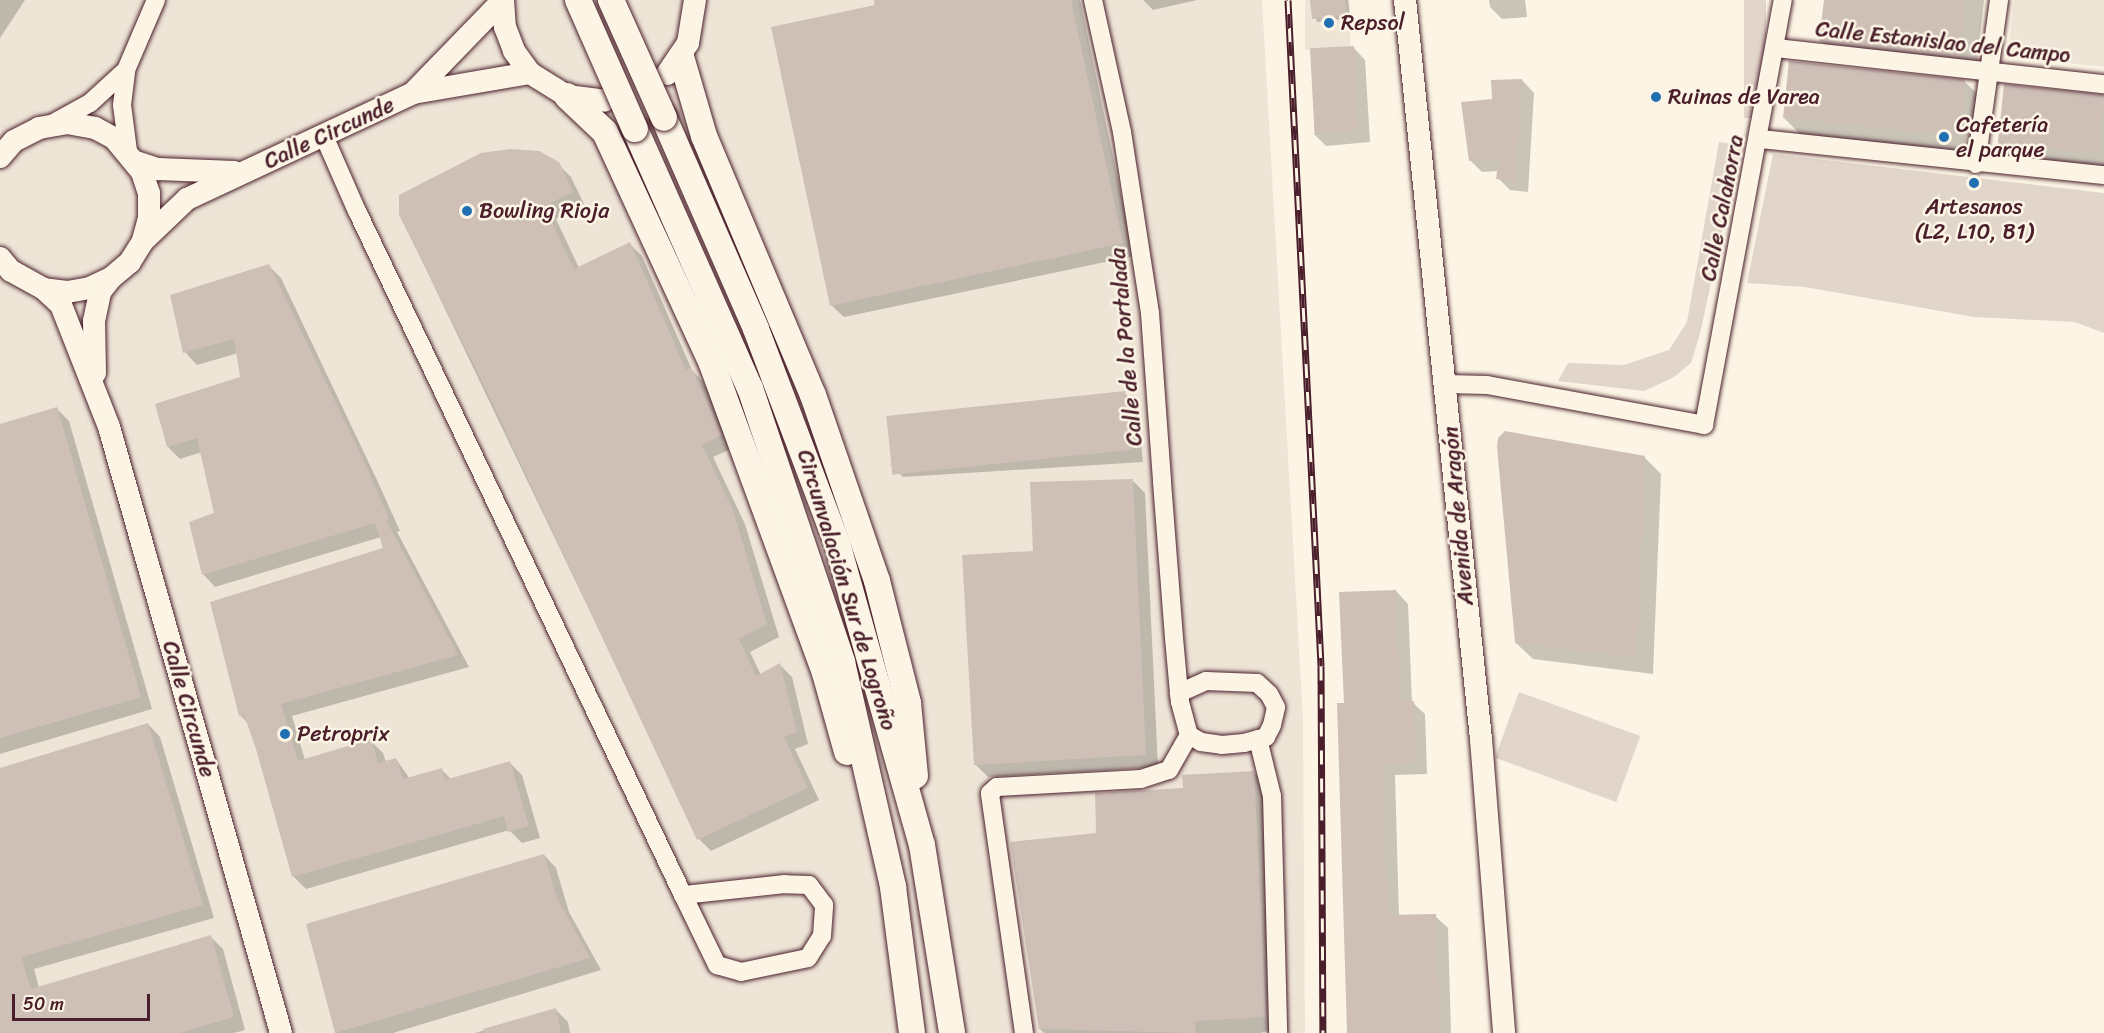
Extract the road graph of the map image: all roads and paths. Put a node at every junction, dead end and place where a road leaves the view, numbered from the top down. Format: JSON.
{"nodes":[{"id":1,"x":156,"y":0,"type":"edge"},
{"id":2,"x":502,"y":0,"type":"edge"},
{"id":3,"x":578,"y":0,"type":"edge"},
{"id":4,"x":610,"y":0,"type":"edge"},
{"id":5,"x":1093,"y":0,"type":"edge"},
{"id":6,"x":1405,"y":0,"type":"edge"},
{"id":7,"x":1783,"y":0,"type":"edge"},
{"id":8,"x":2000,"y":0,"type":"edge"},
{"id":9,"x":699,"y":4,"type":"edge"},
{"id":10,"x":1776,"y":48,"type":"junction"},
{"id":11,"x":674,"y":65,"type":"joint"},
{"id":12,"x":126,"y":70,"type":"junction"},
{"id":13,"x":1987,"y":72,"type":"junction"},
{"id":14,"x":530,"y":73,"type":"junction"},
{"id":15,"x":2104,"y":84,"type":"edge"},
{"id":16,"x":413,"y":93,"type":"junction"},
{"id":17,"x":567,"y":96,"type":"junction"},
{"id":18,"x":605,"y":101,"type":"dead end"},
{"id":19,"x":49,"y":126,"type":"junction"},
{"id":20,"x":324,"y":136,"type":"junction"},
{"id":21,"x":1760,"y":139,"type":"junction"},
{"id":22,"x":5,"y":145,"type":"edge"},
{"id":23,"x":132,"y":156,"type":"junction"},
{"id":24,"x":1976,"y":164,"type":"junction"},
{"id":25,"x":244,"y":171,"type":"junction"},
{"id":26,"x":2104,"y":175,"type":"edge"},
{"id":27,"x":143,"y":241,"type":"junction"},
{"id":28,"x":0,"y":258,"type":"edge"},
{"id":29,"x":111,"y":278,"type":"junction"},
{"id":30,"x":0,"y":279,"type":"edge"},
{"id":31,"x":37,"y":286,"type":"junction"},
{"id":32,"x":1446,"y":384,"type":"junction"},
{"id":33,"x":95,"y":386,"type":"junction"},
{"id":34,"x":1179,"y":693,"type":"junction"},
{"id":35,"x":1189,"y":735,"type":"junction"},
{"id":36,"x":1258,"y":739,"type":"junction"},
{"id":37,"x":922,"y":845,"type":"junction"},
{"id":38,"x":683,"y":895,"type":"junction"},
{"id":39,"x":902,"y":965,"type":"junction"},
{"id":40,"x":281,"y":1033,"type":"edge"},
{"id":41,"x":912,"y":1033,"type":"edge"},
{"id":42,"x":952,"y":1033,"type":"edge"},
{"id":43,"x":1024,"y":1033,"type":"edge"},
{"id":44,"x":1278,"y":1033,"type":"edge"},
{"id":45,"x":1504,"y":1033,"type":"edge"}],
"edges":[{"from":1,"to":12,"type":"street"},
{"from":2,"to":14,"type":"main road"},
{"from":2,"to":16,"type":"main road","name":"Calle Circunde"},
{"from":3,"to":39,"type":"highway","name":"Circunvalación Sur de Logroño","bridge":true},
{"from":4,"to":37,"type":"highway","name":"Circunvalación Sur de Logroño","bridge":true},
{"from":5,"to":34,"type":"street","name":"Calle de la Portalada"},
{"from":6,"to":32,"type":"main road","name":"Avenida de Aragón"},
{"from":7,"to":10,"type":"street","name":"Calle Calahorra"},
{"from":8,"to":13,"type":"street"},
{"from":9,"to":11,"type":"main road"},
{"from":10,"to":13,"type":"street","name":"Calle Estanislao del Campo"},
{"from":10,"to":21,"type":"street","name":"Calle Calahorra"},
{"from":11,"to":37,"type":"highway"},
{"from":12,"to":19,"type":"street"},
{"from":12,"to":23,"type":"street"},
{"from":13,"to":15,"type":"street","name":"Calle Estanislao del Campo"},
{"from":13,"to":24,"type":"street"},
{"from":14,"to":16,"type":"main road","name":"Calle Circunde"},
{"from":14,"to":17,"type":"main road"},
{"from":16,"to":20,"type":"main road","name":"Calle Circunde"},
{"from":17,"to":18,"type":"main road"},
{"from":17,"to":39,"type":"highway"},
{"from":19,"to":22,"type":"main road"},
{"from":19,"to":23,"type":"main road"},
{"from":20,"to":25,"type":"main road","name":"Calle Circunde"},
{"from":20,"to":38,"type":"street"},
{"from":21,"to":24,"type":"street"},
{"from":21,"to":32,"type":"street","name":"Calle Calahorra"},
{"from":23,"to":25,"type":"main road","name":"Calle Circunde"},
{"from":23,"to":27,"type":"main road"},
{"from":24,"to":26,"type":"street"},
{"from":25,"to":27,"type":"main road","name":"Calle Circunde"},
{"from":27,"to":29,"type":"main road"},
{"from":28,"to":31,"type":"main road","name":"Calle Circunde"},
{"from":29,"to":31,"type":"main road"},
{"from":29,"to":33,"type":"main road","name":"Calle Circunde"},
{"from":30,"to":31,"type":"street"},
{"from":31,"to":33,"type":"main road","name":"Calle Circunde"},
{"from":32,"to":45,"type":"main road","name":"Avenida de Aragón"},
{"from":33,"to":40,"type":"main road","name":"Calle Circunde"},
{"from":34,"to":35,"type":"street","name":"Calle de la Portalada"},
{"from":34,"to":36,"type":"street"},
{"from":35,"to":36,"type":"street"},
{"from":35,"to":43,"type":"street"},
{"from":36,"to":44,"type":"street"},
{"from":37,"to":42,"type":"highway","name":"Circunvalación Sur de Logroño"},
{"from":38,"to":38,"type":"street"},
{"from":39,"to":41,"type":"highway","name":"Circunvalación Sur de Logroño"}]}
